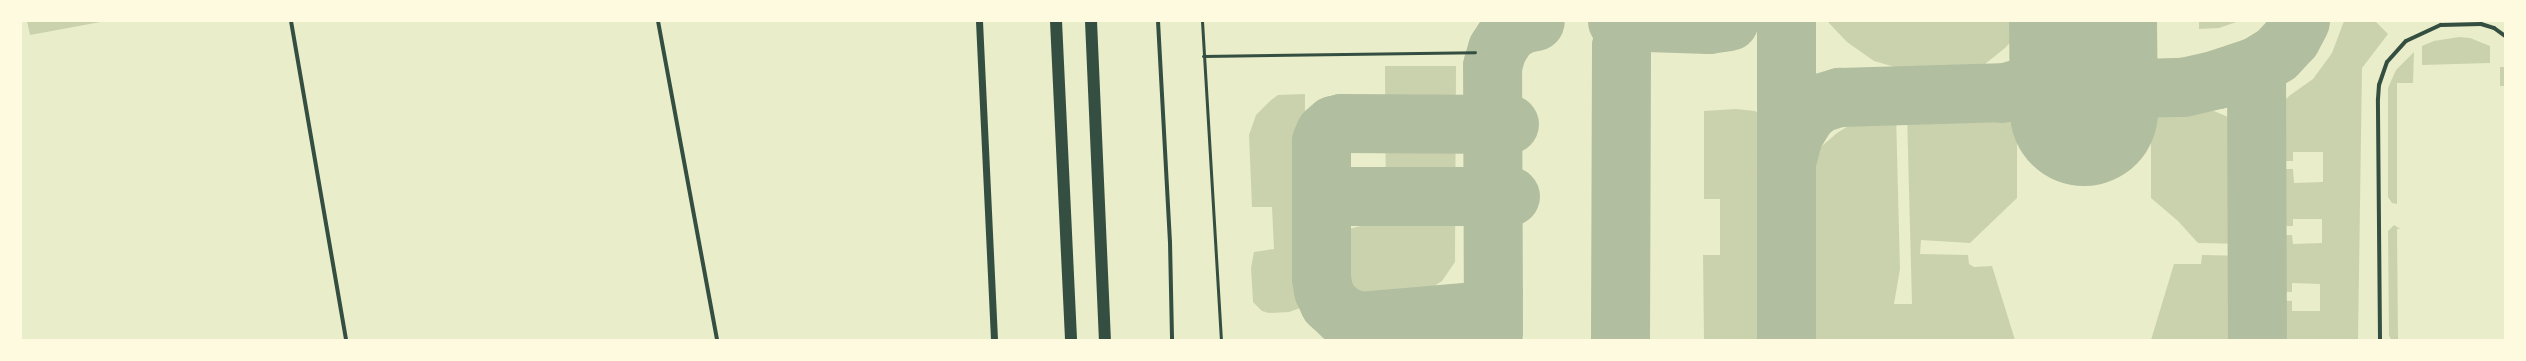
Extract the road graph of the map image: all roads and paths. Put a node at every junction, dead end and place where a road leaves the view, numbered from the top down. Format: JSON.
{"nodes":[{"id":1,"x":291,"y":21,"type":"edge"},
{"id":2,"x":658,"y":21,"type":"edge"},
{"id":3,"x":979,"y":21,"type":"edge"},
{"id":4,"x":1056,"y":21,"type":"edge"},
{"id":5,"x":1091,"y":21,"type":"edge"},
{"id":6,"x":1158,"y":21,"type":"edge"},
{"id":7,"x":1202,"y":21,"type":"edge"},
{"id":8,"x":2505,"y":36,"type":"edge"},
{"id":9,"x":1475,"y":52,"type":"dead end"},
{"id":10,"x":1203,"y":56,"type":"junction"},
{"id":11,"x":346,"y":340,"type":"edge"},
{"id":12,"x":717,"y":340,"type":"edge"},
{"id":13,"x":994,"y":340,"type":"edge"},
{"id":14,"x":1071,"y":340,"type":"edge"},
{"id":15,"x":1105,"y":340,"type":"edge"},
{"id":16,"x":1172,"y":340,"type":"edge"},
{"id":17,"x":1220,"y":340,"type":"edge"},
{"id":18,"x":2380,"y":340,"type":"edge"}],
"edges":[{"from":1,"to":11,"type":"street"},
{"from":2,"to":12,"type":"street"},
{"from":3,"to":13,"type":"street"},
{"from":4,"to":14,"type":"highway"},
{"from":5,"to":15,"type":"highway"},
{"from":6,"to":16,"type":"street"},
{"from":7,"to":10,"type":"lane"},
{"from":8,"to":18,"type":"street"},
{"from":9,"to":10,"type":"lane"},
{"from":10,"to":17,"type":"lane"}]}
